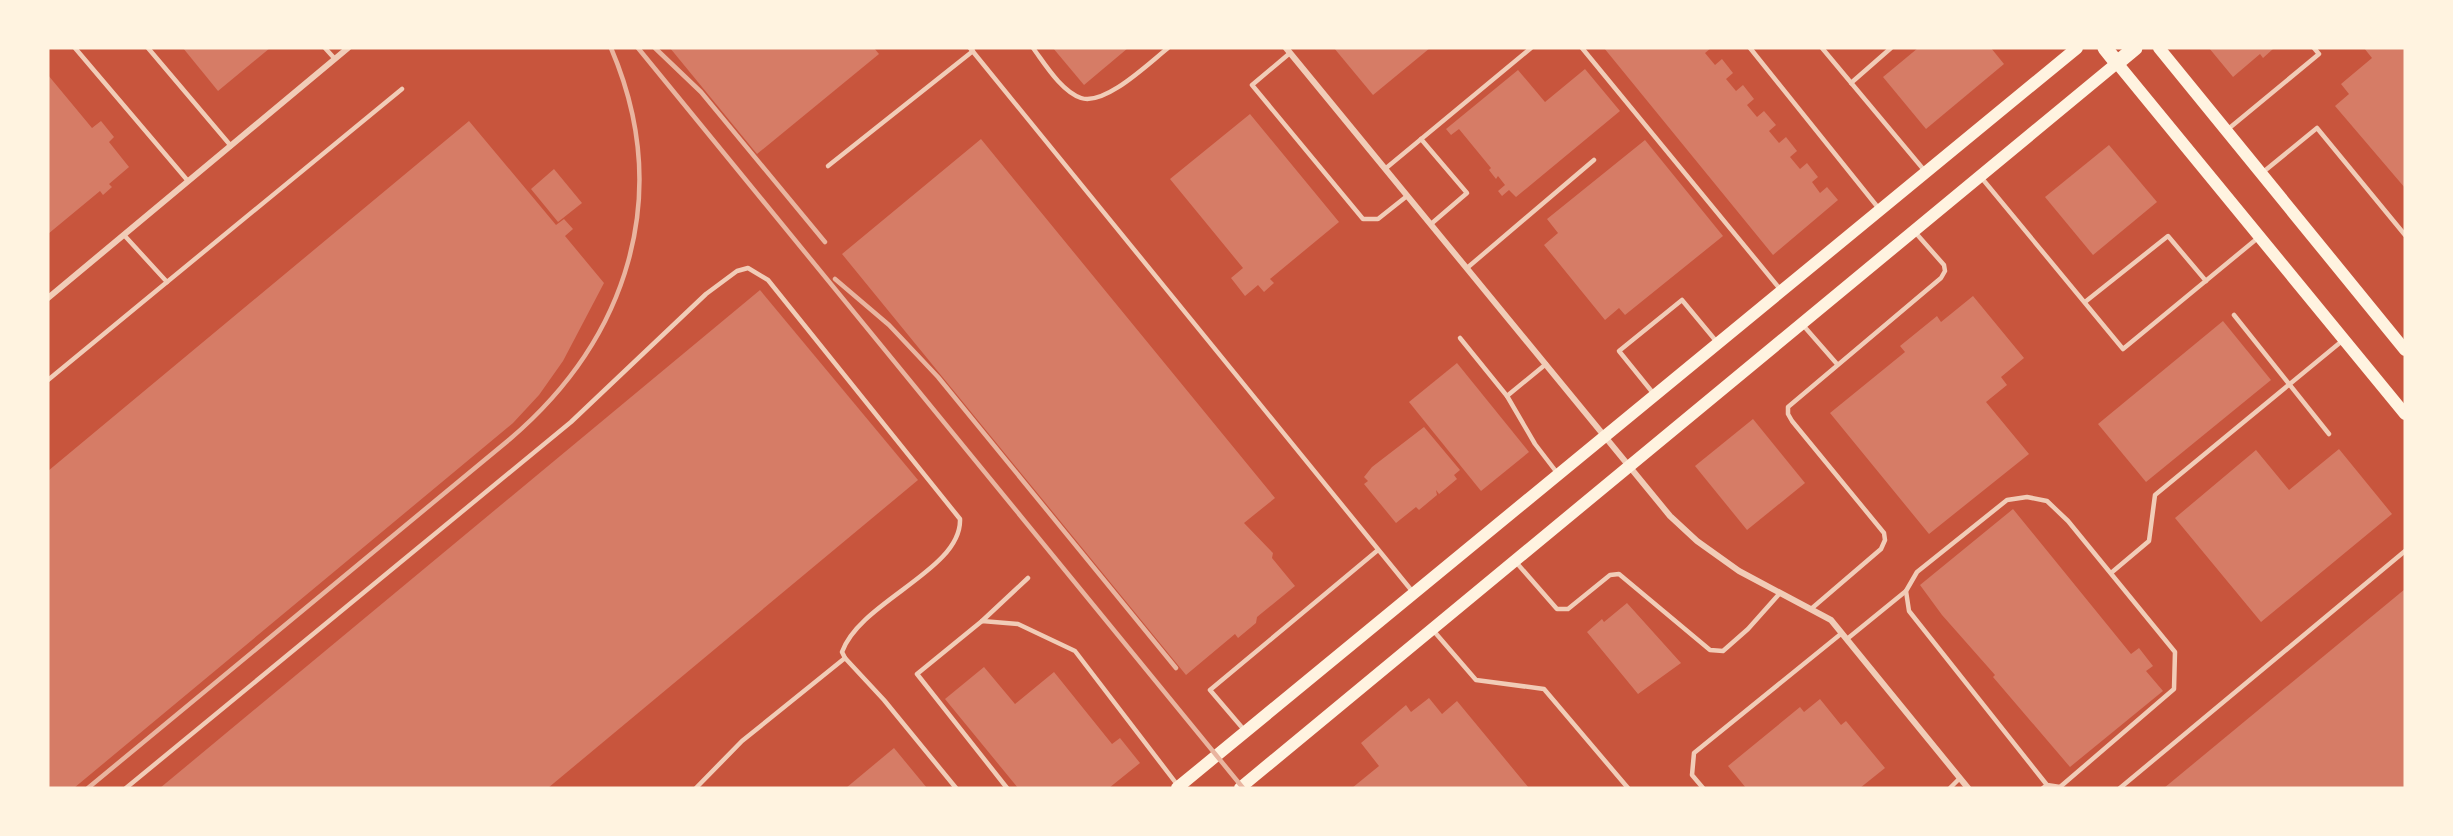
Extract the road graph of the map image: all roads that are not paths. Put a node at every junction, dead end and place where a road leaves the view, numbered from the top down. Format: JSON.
{"nodes":[{"id":1,"x":75,"y":48,"type":"edge"},
{"id":2,"x":148,"y":48,"type":"edge"},
{"id":3,"x":325,"y":48,"type":"edge"},
{"id":4,"x":348,"y":48,"type":"edge"},
{"id":5,"x":1033,"y":48,"type":"edge"},
{"id":6,"x":1168,"y":48,"type":"edge"},
{"id":7,"x":1531,"y":48,"type":"edge"},
{"id":8,"x":1582,"y":48,"type":"edge"},
{"id":9,"x":1750,"y":48,"type":"edge"},
{"id":10,"x":1822,"y":48,"type":"edge"},
{"id":11,"x":1891,"y":48,"type":"edge"},
{"id":12,"x":2077,"y":48,"type":"edge"},
{"id":13,"x":2105,"y":48,"type":"edge"},
{"id":14,"x":2135,"y":48,"type":"edge"},
{"id":15,"x":2159,"y":48,"type":"edge"},
{"id":16,"x":2314,"y":48,"type":"edge"},
{"id":17,"x":971,"y":50,"type":"edge"},
{"id":18,"x":1288,"y":50,"type":"edge"},
{"id":19,"x":335,"y":59,"type":"junction"},
{"id":20,"x":2117,"y":63,"type":"junction"},
{"id":21,"x":1851,"y":83,"type":"junction"},
{"id":22,"x":402,"y":89,"type":"dead end"},
{"id":23,"x":2226,"y":131,"type":"junction"},
{"id":24,"x":1421,"y":139,"type":"junction"},
{"id":25,"x":231,"y":146,"type":"junction"},
{"id":26,"x":1594,"y":160,"type":"dead end"},
{"id":27,"x":828,"y":166,"type":"dead end"},
{"id":28,"x":1385,"y":169,"type":"junction"},
{"id":29,"x":1926,"y":172,"type":"junction"},
{"id":30,"x":2261,"y":174,"type":"junction"},
{"id":31,"x":1980,"y":176,"type":"junction"},
{"id":32,"x":188,"y":181,"type":"junction"},
{"id":33,"x":1407,"y":196,"type":"junction"},
{"id":34,"x":1880,"y":210,"type":"junction"},
{"id":35,"x":1431,"y":224,"type":"junction"},
{"id":36,"x":1914,"y":231,"type":"junction"},
{"id":37,"x":124,"y":235,"type":"junction"},
{"id":38,"x":2405,"y":235,"type":"edge"},
{"id":39,"x":2260,"y":237,"type":"junction"},
{"id":40,"x":1467,"y":268,"type":"junction"},
{"id":41,"x":2206,"y":281,"type":"junction"},
{"id":42,"x":167,"y":282,"type":"junction"},
{"id":43,"x":1782,"y":291,"type":"junction"},
{"id":44,"x":48,"y":298,"type":"edge"},
{"id":45,"x":2085,"y":303,"type":"junction"},
{"id":46,"x":2234,"y":315,"type":"dead end"},
{"id":47,"x":1802,"y":324,"type":"junction"},
{"id":48,"x":1460,"y":338,"type":"dead end"},
{"id":49,"x":2344,"y":339,"type":"junction"},
{"id":50,"x":1718,"y":344,"type":"junction"},
{"id":51,"x":2405,"y":350,"type":"edge"},
{"id":52,"x":1546,"y":364,"type":"junction"},
{"id":53,"x":1837,"y":364,"type":"junction"},
{"id":54,"x":48,"y":380,"type":"edge"},
{"id":55,"x":2289,"y":384,"type":"junction"},
{"id":56,"x":1655,"y":395,"type":"junction"},
{"id":57,"x":1507,"y":396,"type":"junction"},
{"id":58,"x":2405,"y":414,"type":"edge"},
{"id":59,"x":2329,"y":434,"type":"dead end"},
{"id":60,"x":1605,"y":436,"type":"junction"},
{"id":61,"x":1630,"y":466,"type":"junction"},
{"id":62,"x":1558,"y":475,"type":"junction"},
{"id":63,"x":1378,"y":550,"type":"junction"},
{"id":64,"x":2405,"y":551,"type":"edge"},
{"id":65,"x":1515,"y":561,"type":"junction"},
{"id":66,"x":2111,"y":573,"type":"junction"},
{"id":67,"x":1028,"y":578,"type":"dead end"},
{"id":68,"x":1906,"y":591,"type":"junction"},
{"id":69,"x":1781,"y":592,"type":"junction"},
{"id":70,"x":1414,"y":594,"type":"junction"},
{"id":71,"x":1811,"y":609,"type":"junction"},
{"id":72,"x":982,"y":621,"type":"junction"},
{"id":73,"x":1432,"y":629,"type":"junction"},
{"id":74,"x":1842,"y":633,"type":"junction"},
{"id":75,"x":1847,"y":639,"type":"junction"},
{"id":76,"x":845,"y":658,"type":"junction"},
{"id":77,"x":1246,"y":732,"type":"junction"},
{"id":78,"x":1960,"y":778,"type":"junction"},
{"id":79,"x":2045,"y":786,"type":"edge"},
{"id":80,"x":126,"y":788,"type":"edge"},
{"id":81,"x":696,"y":788,"type":"edge"},
{"id":82,"x":956,"y":788,"type":"edge"},
{"id":83,"x":1007,"y":788,"type":"edge"},
{"id":84,"x":1178,"y":788,"type":"edge"},
{"id":85,"x":1240,"y":788,"type":"edge"},
{"id":86,"x":1628,"y":788,"type":"edge"},
{"id":87,"x":1703,"y":788,"type":"edge"},
{"id":88,"x":1950,"y":788,"type":"edge"},
{"id":89,"x":1968,"y":788,"type":"edge"},
{"id":90,"x":2120,"y":788,"type":"edge"}],
"edges":[{"from":1,"to":32,"type":"lane"},
{"from":2,"to":25,"type":"lane"},
{"from":3,"to":19,"type":"lane"},
{"from":4,"to":19,"type":"street"},
{"from":5,"to":6,"type":"lane"},
{"from":7,"to":24,"type":"lane"},
{"from":8,"to":43,"type":"lane"},
{"from":9,"to":34,"type":"lane"},
{"from":10,"to":21,"type":"lane"},
{"from":11,"to":21,"type":"lane"},
{"from":12,"to":29,"type":"main road"},
{"from":13,"to":20,"type":"main road"},
{"from":14,"to":20,"type":"main road"},
{"from":15,"to":23,"type":"main road"},
{"from":16,"to":23,"type":"lane"},
{"from":17,"to":27,"type":"lane"},
{"from":17,"to":63,"type":"lane"},
{"from":18,"to":28,"type":"street"},
{"from":18,"to":33,"type":"lane"},
{"from":19,"to":25,"type":"street"},
{"from":20,"to":31,"type":"main road"},
{"from":20,"to":39,"type":"main road"},
{"from":21,"to":29,"type":"lane"},
{"from":22,"to":42,"type":"lane"},
{"from":23,"to":30,"type":"main road"},
{"from":24,"to":28,"type":"lane"},
{"from":24,"to":35,"type":"lane"},
{"from":25,"to":32,"type":"street"},
{"from":26,"to":40,"type":"lane"},
{"from":28,"to":33,"type":"street"},
{"from":29,"to":34,"type":"main road"},
{"from":30,"to":38,"type":"lane"},
{"from":30,"to":51,"type":"main road"},
{"from":31,"to":36,"type":"main road"},
{"from":31,"to":45,"type":"lane"},
{"from":32,"to":37,"type":"street"},
{"from":33,"to":35,"type":"street"},
{"from":34,"to":43,"type":"main road"},
{"from":35,"to":40,"type":"street"},
{"from":36,"to":47,"type":"main road"},
{"from":36,"to":53,"type":"lane"},
{"from":37,"to":42,"type":"lane"},
{"from":37,"to":44,"type":"street"},
{"from":39,"to":41,"type":"lane"},
{"from":39,"to":49,"type":"main road"},
{"from":40,"to":52,"type":"street"},
{"from":41,"to":45,"type":"lane"},
{"from":41,"to":45,"type":"lane"},
{"from":42,"to":54,"type":"lane"},
{"from":43,"to":50,"type":"main road"},
{"from":46,"to":55,"type":"lane"},
{"from":47,"to":53,"type":"lane"},
{"from":47,"to":61,"type":"main road"},
{"from":48,"to":57,"type":"lane"},
{"from":49,"to":55,"type":"lane"},
{"from":49,"to":58,"type":"main road"},
{"from":50,"to":56,"type":"main road"},
{"from":50,"to":56,"type":"lane"},
{"from":52,"to":57,"type":"lane"},
{"from":52,"to":60,"type":"street"},
{"from":53,"to":71,"type":"lane"},
{"from":55,"to":59,"type":"lane"},
{"from":55,"to":66,"type":"lane"},
{"from":56,"to":60,"type":"main road"},
{"from":57,"to":62,"type":"lane"},
{"from":60,"to":61,"type":"street"},
{"from":60,"to":62,"type":"main road"},
{"from":61,"to":65,"type":"main road"},
{"from":61,"to":69,"type":"street"},
{"from":62,"to":70,"type":"main road"},
{"from":63,"to":70,"type":"lane"},
{"from":63,"to":77,"type":"lane"},
{"from":64,"to":90,"type":"lane"},
{"from":65,"to":69,"type":"lane"},
{"from":65,"to":73,"type":"main road"},
{"from":66,"to":68,"type":"lane"},
{"from":66,"to":79,"type":"lane"},
{"from":67,"to":72,"type":"lane"},
{"from":68,"to":75,"type":"lane"},
{"from":68,"to":79,"type":"lane"},
{"from":69,"to":71,"type":"street"},
{"from":70,"to":77,"type":"main road"},
{"from":71,"to":74,"type":"street"},
{"from":72,"to":83,"type":"lane"},
{"from":72,"to":84,"type":"lane"},
{"from":73,"to":85,"type":"main road"},
{"from":73,"to":86,"type":"lane"},
{"from":74,"to":75,"type":"street"},
{"from":74,"to":87,"type":"lane"},
{"from":75,"to":78,"type":"street"},
{"from":76,"to":80,"type":"lane"},
{"from":76,"to":81,"type":"lane"},
{"from":76,"to":82,"type":"lane"},
{"from":77,"to":84,"type":"main road"},
{"from":78,"to":88,"type":"lane"},
{"from":78,"to":89,"type":"street"}]}
